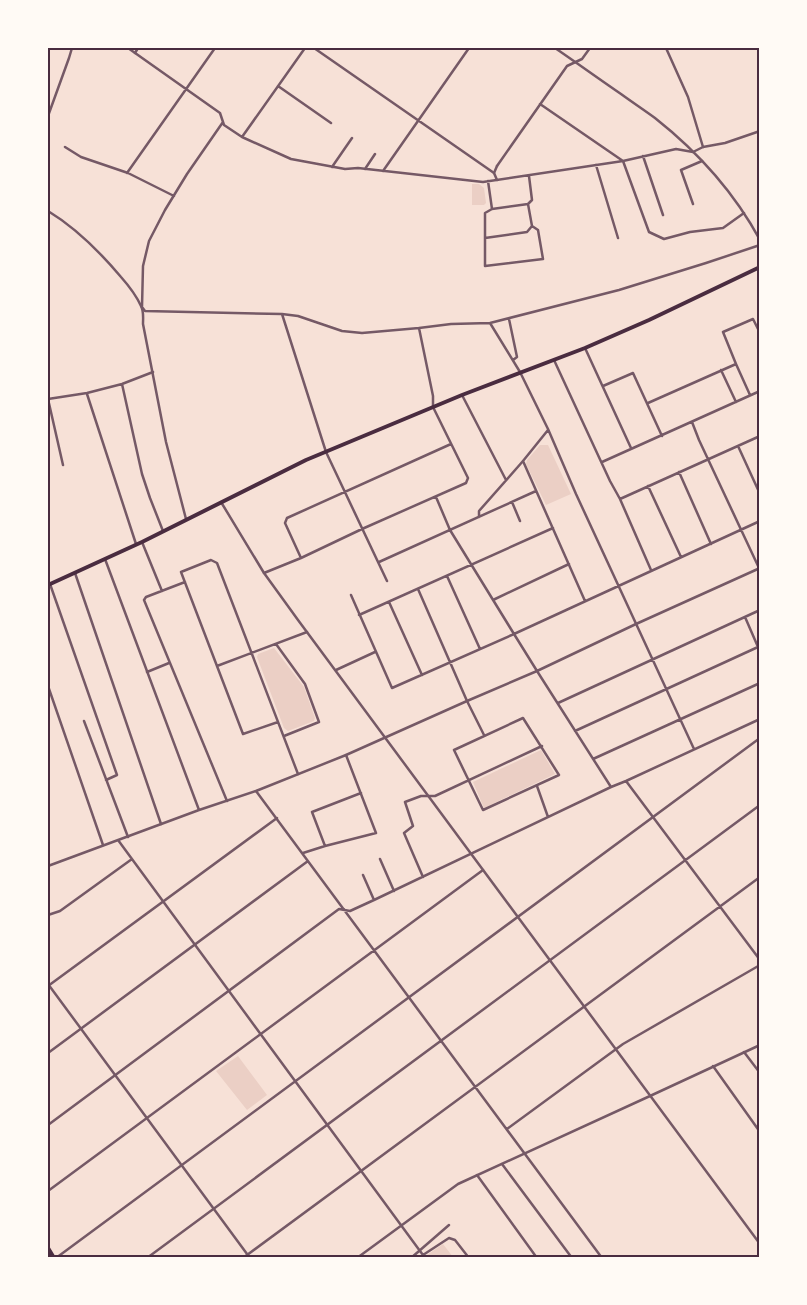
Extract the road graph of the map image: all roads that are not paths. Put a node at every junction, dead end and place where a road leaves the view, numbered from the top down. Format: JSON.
{"nodes":[{"id":1,"x":72,"y":48,"type":"edge"},
{"id":2,"x":128,"y":48,"type":"edge"},
{"id":3,"x":138,"y":48,"type":"edge"},
{"id":4,"x":215,"y":48,"type":"edge"},
{"id":5,"x":306,"y":48,"type":"edge"},
{"id":6,"x":314,"y":48,"type":"edge"},
{"id":7,"x":469,"y":48,"type":"edge"},
{"id":8,"x":555,"y":48,"type":"edge"},
{"id":9,"x":590,"y":48,"type":"edge"},
{"id":10,"x":666,"y":48,"type":"edge"},
{"id":11,"x":135,"y":52,"type":"junction"},
{"id":12,"x":575,"y":62,"type":"junction"},
{"id":13,"x":278,"y":86,"type":"junction"},
{"id":14,"x":186,"y":89,"type":"junction"},
{"id":15,"x":540,"y":104,"type":"junction"},
{"id":16,"x":48,"y":116,"type":"edge"},
{"id":17,"x":418,"y":120,"type":"junction"},
{"id":18,"x":223,"y":122,"type":"junction"},
{"id":19,"x":330,"y":123,"type":"dead end"},
{"id":20,"x":760,"y":131,"type":"edge"},
{"id":21,"x":242,"y":137,"type":"junction"},
{"id":22,"x":352,"y":138,"type":"dead end"},
{"id":23,"x":65,"y":147,"type":"dead end"},
{"id":24,"x":703,"y":147,"type":"junction"},
{"id":25,"x":693,"y":152,"type":"junction"},
{"id":26,"x":376,"y":154,"type":"dead end"},
{"id":27,"x":643,"y":156,"type":"junction"},
{"id":28,"x":623,"y":161,"type":"junction"},
{"id":29,"x":702,"y":161,"type":"junction"},
{"id":30,"x":596,"y":165,"type":"junction"},
{"id":31,"x":332,"y":167,"type":"junction"},
{"id":32,"x":365,"y":169,"type":"junction"},
{"id":33,"x":383,"y":171,"type":"junction"},
{"id":34,"x":127,"y":173,"type":"junction"},
{"id":35,"x":494,"y":173,"type":"junction"},
{"id":36,"x":529,"y":176,"type":"junction"},
{"id":37,"x":497,"y":180,"type":"junction"},
{"id":38,"x":488,"y":181,"type":"junction"},
{"id":39,"x":174,"y":196,"type":"junction"},
{"id":40,"x":528,"y":204,"type":"junction"},
{"id":41,"x":693,"y":204,"type":"dead end"},
{"id":42,"x":492,"y":209,"type":"junction"},
{"id":43,"x":48,"y":210,"type":"edge"},
{"id":44,"x":744,"y":213,"type":"junction"},
{"id":45,"x":663,"y":215,"type":"dead end"},
{"id":46,"x":532,"y":226,"type":"junction"},
{"id":47,"x":485,"y":238,"type":"junction"},
{"id":48,"x":618,"y":238,"type":"dead end"},
{"id":49,"x":760,"y":240,"type":"edge"},
{"id":50,"x":760,"y":244,"type":"edge"},
{"id":51,"x":760,"y":267,"type":"edge"},
{"id":52,"x":142,"y":308,"type":"junction"},
{"id":53,"x":282,"y":314,"type":"junction"},
{"id":54,"x":509,"y":319,"type":"junction"},
{"id":55,"x":490,"y":323,"type":"junction"},
{"id":56,"x":420,"y":328,"type":"junction"},
{"id":57,"x":760,"y":333,"type":"edge"},
{"id":58,"x":585,"y":348,"type":"junction"},
{"id":59,"x":513,"y":360,"type":"junction"},
{"id":60,"x":554,"y":360,"type":"junction"},
{"id":61,"x":736,"y":364,"type":"junction"},
{"id":62,"x":721,"y":370,"type":"junction"},
{"id":63,"x":153,"y":372,"type":"junction"},
{"id":64,"x":520,"y":372,"type":"junction"},
{"id":65,"x":122,"y":384,"type":"junction"},
{"id":66,"x":603,"y":386,"type":"junction"},
{"id":67,"x":760,"y":391,"type":"edge"},
{"id":68,"x":87,"y":393,"type":"junction"},
{"id":69,"x":462,"y":395,"type":"junction"},
{"id":70,"x":750,"y":396,"type":"junction"},
{"id":71,"x":736,"y":402,"type":"junction"},
{"id":72,"x":648,"y":404,"type":"junction"},
{"id":73,"x":433,"y":407,"type":"junction"},
{"id":74,"x":692,"y":422,"type":"junction"},
{"id":75,"x":548,"y":429,"type":"junction"},
{"id":76,"x":662,"y":436,"type":"junction"},
{"id":77,"x":760,"y":436,"type":"edge"},
{"id":78,"x":451,"y":444,"type":"junction"},
{"id":79,"x":738,"y":446,"type":"junction"},
{"id":80,"x":631,"y":448,"type":"junction"},
{"id":81,"x":326,"y":452,"type":"junction"},
{"id":82,"x":708,"y":459,"type":"junction"},
{"id":83,"x":523,"y":461,"type":"junction"},
{"id":84,"x":602,"y":462,"type":"junction"},
{"id":85,"x":63,"y":464,"type":"dead end"},
{"id":86,"x":678,"y":472,"type":"junction"},
{"id":87,"x":506,"y":480,"type":"junction"},
{"id":88,"x":648,"y":486,"type":"junction"},
{"id":89,"x":536,"y":491,"type":"junction"},
{"id":90,"x":345,"y":492,"type":"junction"},
{"id":91,"x":760,"y":494,"type":"edge"},
{"id":92,"x":436,"y":496,"type":"junction"},
{"id":93,"x":620,"y":499,"type":"junction"},
{"id":94,"x":221,"y":502,"type":"junction"},
{"id":95,"x":512,"y":502,"type":"junction"},
{"id":96,"x":479,"y":517,"type":"junction"},
{"id":97,"x":186,"y":520,"type":"junction"},
{"id":98,"x":520,"y":521,"type":"dead end"},
{"id":99,"x":760,"y":521,"type":"edge"},
{"id":100,"x":553,"y":528,"type":"junction"},
{"id":101,"x":362,"y":529,"type":"junction"},
{"id":102,"x":450,"y":530,"type":"junction"},
{"id":103,"x":741,"y":530,"type":"junction"},
{"id":104,"x":164,"y":531,"type":"junction"},
{"id":105,"x":142,"y":542,"type":"junction"},
{"id":106,"x":136,"y":544,"type":"junction"},
{"id":107,"x":711,"y":544,"type":"junction"},
{"id":108,"x":681,"y":556,"type":"junction"},
{"id":109,"x":301,"y":558,"type":"junction"},
{"id":110,"x":105,"y":559,"type":"junction"},
{"id":111,"x":379,"y":562,"type":"junction"},
{"id":112,"x":569,"y":564,"type":"junction"},
{"id":113,"x":471,"y":565,"type":"junction"},
{"id":114,"x":759,"y":568,"type":"edge"},
{"id":115,"x":651,"y":570,"type":"junction"},
{"id":116,"x":75,"y":573,"type":"junction"},
{"id":117,"x":264,"y":573,"type":"junction"},
{"id":118,"x":447,"y":576,"type":"junction"},
{"id":119,"x":387,"y":581,"type":"dead end"},
{"id":120,"x":184,"y":582,"type":"junction"},
{"id":121,"x":49,"y":585,"type":"edge"},
{"id":122,"x":619,"y":586,"type":"junction"},
{"id":123,"x":418,"y":589,"type":"junction"},
{"id":124,"x":162,"y":591,"type":"junction"},
{"id":125,"x":351,"y":594,"type":"dead end"},
{"id":126,"x":493,"y":600,"type":"junction"},
{"id":127,"x":585,"y":601,"type":"junction"},
{"id":128,"x":389,"y":602,"type":"junction"},
{"id":129,"x":760,"y":610,"type":"edge"},
{"id":130,"x":360,"y":615,"type":"junction"},
{"id":131,"x":745,"y":617,"type":"junction"},
{"id":132,"x":636,"y":624,"type":"junction"},
{"id":133,"x":308,"y":632,"type":"junction"},
{"id":134,"x":514,"y":634,"type":"junction"},
{"id":135,"x":276,"y":644,"type":"junction"},
{"id":136,"x":758,"y":647,"type":"junction"},
{"id":137,"x":480,"y":649,"type":"junction"},
{"id":138,"x":760,"y":651,"type":"edge"},
{"id":139,"x":375,"y":652,"type":"junction"},
{"id":140,"x":252,"y":653,"type":"junction"},
{"id":141,"x":652,"y":660,"type":"junction"},
{"id":142,"x":169,"y":662,"type":"junction"},
{"id":143,"x":450,"y":662,"type":"junction"},
{"id":144,"x":217,"y":666,"type":"junction"},
{"id":145,"x":336,"y":670,"type":"junction"},
{"id":146,"x":537,"y":670,"type":"junction"},
{"id":147,"x":147,"y":672,"type":"junction"},
{"id":148,"x":422,"y":676,"type":"junction"},
{"id":149,"x":760,"y":683,"type":"edge"},
{"id":150,"x":48,"y":686,"type":"edge"},
{"id":151,"x":666,"y":689,"type":"junction"},
{"id":152,"x":467,"y":700,"type":"junction"},
{"id":153,"x":558,"y":703,"type":"junction"},
{"id":154,"x":760,"y":719,"type":"edge"},
{"id":155,"x":680,"y":720,"type":"junction"},
{"id":156,"x":84,"y":721,"type":"dead end"},
{"id":157,"x":278,"y":722,"type":"junction"},
{"id":158,"x":575,"y":731,"type":"junction"},
{"id":159,"x":484,"y":735,"type":"junction"},
{"id":160,"x":284,"y":736,"type":"junction"},
{"id":161,"x":386,"y":738,"type":"junction"},
{"id":162,"x":760,"y":738,"type":"edge"},
{"id":163,"x":542,"y":746,"type":"junction"},
{"id":164,"x":694,"y":749,"type":"junction"},
{"id":165,"x":346,"y":755,"type":"junction"},
{"id":166,"x":593,"y":759,"type":"junction"},
{"id":167,"x":298,"y":774,"type":"junction"},
{"id":168,"x":106,"y":780,"type":"junction"},
{"id":169,"x":468,"y":780,"type":"junction"},
{"id":170,"x":626,"y":781,"type":"junction"},
{"id":171,"x":537,"y":786,"type":"junction"},
{"id":172,"x":611,"y":787,"type":"junction"},
{"id":173,"x":256,"y":791,"type":"junction"},
{"id":174,"x":361,"y":793,"type":"junction"},
{"id":175,"x":429,"y":796,"type":"junction"},
{"id":176,"x":228,"y":800,"type":"junction"},
{"id":177,"x":760,"y":805,"type":"edge"},
{"id":178,"x":198,"y":810,"type":"junction"},
{"id":179,"x":653,"y":816,"type":"junction"},
{"id":180,"x":548,"y":817,"type":"junction"},
{"id":181,"x":276,"y":818,"type":"junction"},
{"id":182,"x":161,"y":824,"type":"junction"},
{"id":183,"x":128,"y":836,"type":"junction"},
{"id":184,"x":118,"y":840,"type":"junction"},
{"id":185,"x":102,"y":845,"type":"junction"},
{"id":186,"x":325,"y":846,"type":"junction"},
{"id":187,"x":302,"y":853,"type":"junction"},
{"id":188,"x":471,"y":854,"type":"junction"},
{"id":189,"x":132,"y":858,"type":"junction"},
{"id":190,"x":380,"y":858,"type":"dead end"},
{"id":191,"x":685,"y":860,"type":"junction"},
{"id":192,"x":308,"y":861,"type":"junction"},
{"id":193,"x":48,"y":866,"type":"edge"},
{"id":194,"x":483,"y":870,"type":"junction"},
{"id":195,"x":363,"y":875,"type":"dead end"},
{"id":196,"x":423,"y":877,"type":"junction"},
{"id":197,"x":760,"y":877,"type":"edge"},
{"id":198,"x":394,"y":890,"type":"junction"},
{"id":199,"x":163,"y":900,"type":"junction"},
{"id":200,"x":374,"y":900,"type":"junction"},
{"id":201,"x":720,"y":906,"type":"junction"},
{"id":202,"x":345,"y":910,"type":"junction"},
{"id":203,"x":48,"y":916,"type":"edge"},
{"id":204,"x":517,"y":916,"type":"junction"},
{"id":205,"x":195,"y":945,"type":"junction"},
{"id":206,"x":374,"y":950,"type":"junction"},
{"id":207,"x":550,"y":960,"type":"junction"},
{"id":208,"x":760,"y":960,"type":"edge"},
{"id":209,"x":760,"y":965,"type":"edge"},
{"id":210,"x":48,"y":986,"type":"edge"},
{"id":211,"x":228,"y":990,"type":"junction"},
{"id":212,"x":409,"y":996,"type":"junction"},
{"id":213,"x":584,"y":1006,"type":"junction"},
{"id":214,"x":80,"y":1028,"type":"junction"},
{"id":215,"x":260,"y":1034,"type":"junction"},
{"id":216,"x":441,"y":1040,"type":"junction"},
{"id":217,"x":760,"y":1045,"type":"edge"},
{"id":218,"x":616,"y":1050,"type":"junction"},
{"id":219,"x":744,"y":1052,"type":"junction"},
{"id":220,"x":48,"y":1053,"type":"edge"},
{"id":221,"x":713,"y":1066,"type":"junction"},
{"id":222,"x":760,"y":1073,"type":"edge"},
{"id":223,"x":115,"y":1075,"type":"junction"},
{"id":224,"x":295,"y":1080,"type":"junction"},
{"id":225,"x":475,"y":1087,"type":"junction"},
{"id":226,"x":650,"y":1096,"type":"junction"},
{"id":227,"x":147,"y":1117,"type":"junction"},
{"id":228,"x":327,"y":1124,"type":"junction"},
{"id":229,"x":48,"y":1125,"type":"edge"},
{"id":230,"x":507,"y":1129,"type":"junction"},
{"id":231,"x":760,"y":1132,"type":"edge"},
{"id":232,"x":525,"y":1153,"type":"junction"},
{"id":233,"x":502,"y":1164,"type":"junction"},
{"id":234,"x":180,"y":1165,"type":"junction"},
{"id":235,"x":362,"y":1170,"type":"junction"},
{"id":236,"x":477,"y":1175,"type":"junction"},
{"id":237,"x":48,"y":1191,"type":"edge"},
{"id":238,"x":213,"y":1208,"type":"junction"},
{"id":239,"x":402,"y":1225,"type":"junction"},
{"id":240,"x":450,"y":1225,"type":"dead end"},
{"id":241,"x":760,"y":1244,"type":"edge"},
{"id":242,"x":48,"y":1248,"type":"edge"},
{"id":243,"x":420,"y":1251,"type":"junction"},
{"id":244,"x":249,"y":1256,"type":"edge"},
{"id":245,"x":55,"y":1258,"type":"edge"},
{"id":246,"x":147,"y":1258,"type":"edge"},
{"id":247,"x":243,"y":1258,"type":"edge"},
{"id":248,"x":357,"y":1258,"type":"edge"},
{"id":249,"x":411,"y":1258,"type":"edge"},
{"id":250,"x":469,"y":1258,"type":"edge"},
{"id":251,"x":537,"y":1258,"type":"edge"},
{"id":252,"x":572,"y":1258,"type":"edge"},
{"id":253,"x":602,"y":1258,"type":"edge"}],
"edges":[{"from":1,"to":16,"type":"street"},
{"from":2,"to":11,"type":"street"},
{"from":3,"to":11,"type":"street"},
{"from":4,"to":14,"type":"street"},
{"from":5,"to":13,"type":"street"},
{"from":6,"to":17,"type":"street"},
{"from":7,"to":17,"type":"street"},
{"from":8,"to":12,"type":"street"},
{"from":9,"to":12,"type":"street"},
{"from":10,"to":24,"type":"street"},
{"from":11,"to":14,"type":"street"},
{"from":12,"to":15,"type":"street"},
{"from":12,"to":25,"type":"street"},
{"from":13,"to":19,"type":"street"},
{"from":13,"to":21,"type":"street"},
{"from":14,"to":18,"type":"street"},
{"from":14,"to":34,"type":"street"},
{"from":15,"to":28,"type":"street"},
{"from":15,"to":35,"type":"street"},
{"from":17,"to":33,"type":"street"},
{"from":17,"to":35,"type":"street"},
{"from":18,"to":21,"type":"street"},
{"from":18,"to":39,"type":"street"},
{"from":20,"to":24,"type":"street"},
{"from":21,"to":31,"type":"street"},
{"from":22,"to":31,"type":"street"},
{"from":23,"to":34,"type":"street"},
{"from":24,"to":25,"type":"street"},
{"from":25,"to":27,"type":"street"},
{"from":25,"to":29,"type":"street"},
{"from":26,"to":32,"type":"street"},
{"from":27,"to":28,"type":"street"},
{"from":27,"to":45,"type":"street"},
{"from":28,"to":30,"type":"street"},
{"from":28,"to":44,"type":"street"},
{"from":29,"to":41,"type":"street"},
{"from":29,"to":44,"type":"street"},
{"from":30,"to":36,"type":"street"},
{"from":30,"to":48,"type":"street"},
{"from":31,"to":32,"type":"street"},
{"from":32,"to":33,"type":"street"},
{"from":33,"to":38,"type":"street"},
{"from":34,"to":39,"type":"street"},
{"from":35,"to":37,"type":"street"},
{"from":36,"to":37,"type":"street"},
{"from":36,"to":40,"type":"street"},
{"from":37,"to":38,"type":"street"},
{"from":38,"to":42,"type":"street"},
{"from":39,"to":52,"type":"street"},
{"from":40,"to":42,"type":"street"},
{"from":40,"to":46,"type":"street"},
{"from":42,"to":47,"type":"street"},
{"from":43,"to":52,"type":"street"},
{"from":44,"to":49,"type":"street"},
{"from":46,"to":47,"type":"street"},
{"from":46,"to":47,"type":"street"},
{"from":50,"to":54,"type":"street"},
{"from":51,"to":58,"type":"highway"},
{"from":52,"to":53,"type":"street"},
{"from":52,"to":63,"type":"street"},
{"from":53,"to":56,"type":"street"},
{"from":53,"to":81,"type":"street"},
{"from":54,"to":55,"type":"street"},
{"from":54,"to":59,"type":"street"},
{"from":55,"to":56,"type":"street"},
{"from":55,"to":59,"type":"street"},
{"from":56,"to":73,"type":"street"},
{"from":57,"to":61,"type":"street"},
{"from":58,"to":60,"type":"highway"},
{"from":58,"to":66,"type":"street"},
{"from":59,"to":64,"type":"street"},
{"from":60,"to":64,"type":"highway"},
{"from":60,"to":84,"type":"street"},
{"from":61,"to":62,"type":"street"},
{"from":61,"to":70,"type":"street"},
{"from":62,"to":71,"type":"street"},
{"from":62,"to":72,"type":"street"},
{"from":63,"to":65,"type":"street"},
{"from":63,"to":97,"type":"street"},
{"from":64,"to":69,"type":"highway"},
{"from":64,"to":75,"type":"street"},
{"from":65,"to":68,"type":"street"},
{"from":65,"to":104,"type":"street"},
{"from":66,"to":72,"type":"street"},
{"from":66,"to":80,"type":"street"},
{"from":67,"to":70,"type":"street"},
{"from":68,"to":85,"type":"street"},
{"from":68,"to":106,"type":"street"},
{"from":69,"to":73,"type":"highway"},
{"from":69,"to":87,"type":"street"},
{"from":70,"to":71,"type":"street"},
{"from":71,"to":74,"type":"street"},
{"from":72,"to":76,"type":"street"},
{"from":73,"to":78,"type":"street"},
{"from":73,"to":81,"type":"highway"},
{"from":74,"to":76,"type":"street"},
{"from":74,"to":82,"type":"street"},
{"from":75,"to":83,"type":"street"},
{"from":75,"to":122,"type":"street"},
{"from":76,"to":80,"type":"street"},
{"from":77,"to":79,"type":"street"},
{"from":78,"to":90,"type":"street"},
{"from":78,"to":92,"type":"street"},
{"from":79,"to":82,"type":"street"},
{"from":79,"to":91,"type":"street"},
{"from":80,"to":84,"type":"street"},
{"from":81,"to":90,"type":"street"},
{"from":81,"to":94,"type":"highway"},
{"from":82,"to":86,"type":"street"},
{"from":82,"to":103,"type":"street"},
{"from":83,"to":87,"type":"street"},
{"from":83,"to":89,"type":"street"},
{"from":84,"to":93,"type":"street"},
{"from":86,"to":88,"type":"street"},
{"from":86,"to":107,"type":"street"},
{"from":87,"to":96,"type":"street"},
{"from":88,"to":93,"type":"street"},
{"from":88,"to":108,"type":"street"},
{"from":89,"to":95,"type":"street"},
{"from":89,"to":100,"type":"street"},
{"from":90,"to":101,"type":"street"},
{"from":90,"to":109,"type":"street"},
{"from":92,"to":101,"type":"street"},
{"from":92,"to":102,"type":"street"},
{"from":93,"to":115,"type":"street"},
{"from":94,"to":97,"type":"highway"},
{"from":94,"to":117,"type":"street"},
{"from":95,"to":96,"type":"street"},
{"from":95,"to":98,"type":"street"},
{"from":96,"to":102,"type":"street"},
{"from":97,"to":104,"type":"highway"},
{"from":99,"to":103,"type":"street"},
{"from":100,"to":112,"type":"street"},
{"from":100,"to":113,"type":"street"},
{"from":101,"to":109,"type":"street"},
{"from":101,"to":111,"type":"street"},
{"from":102,"to":111,"type":"street"},
{"from":102,"to":113,"type":"street"},
{"from":103,"to":107,"type":"street"},
{"from":103,"to":114,"type":"street"},
{"from":104,"to":105,"type":"highway"},
{"from":105,"to":106,"type":"highway"},
{"from":105,"to":124,"type":"street"},
{"from":106,"to":110,"type":"highway"},
{"from":107,"to":108,"type":"street"},
{"from":108,"to":115,"type":"street"},
{"from":109,"to":117,"type":"street"},
{"from":110,"to":116,"type":"highway"},
{"from":110,"to":147,"type":"street"},
{"from":111,"to":119,"type":"street"},
{"from":112,"to":126,"type":"street"},
{"from":112,"to":127,"type":"street"},
{"from":113,"to":118,"type":"street"},
{"from":113,"to":126,"type":"street"},
{"from":114,"to":132,"type":"street"},
{"from":115,"to":122,"type":"street"},
{"from":116,"to":121,"type":"highway"},
{"from":116,"to":182,"type":"street"},
{"from":117,"to":133,"type":"street"},
{"from":118,"to":123,"type":"street"},
{"from":118,"to":137,"type":"street"},
{"from":120,"to":124,"type":"street"},
{"from":120,"to":140,"type":"street"},
{"from":120,"to":144,"type":"street"},
{"from":121,"to":168,"type":"street"},
{"from":122,"to":127,"type":"street"},
{"from":122,"to":132,"type":"street"},
{"from":123,"to":128,"type":"street"},
{"from":123,"to":143,"type":"street"},
{"from":124,"to":142,"type":"street"},
{"from":125,"to":130,"type":"street"},
{"from":126,"to":134,"type":"street"},
{"from":127,"to":134,"type":"street"},
{"from":128,"to":130,"type":"street"},
{"from":128,"to":148,"type":"street"},
{"from":129,"to":131,"type":"street"},
{"from":130,"to":139,"type":"street"},
{"from":131,"to":136,"type":"street"},
{"from":131,"to":141,"type":"street"},
{"from":132,"to":141,"type":"street"},
{"from":132,"to":146,"type":"street"},
{"from":133,"to":135,"type":"street"},
{"from":133,"to":145,"type":"street"},
{"from":134,"to":137,"type":"street"},
{"from":134,"to":146,"type":"street"},
{"from":135,"to":140,"type":"street"},
{"from":135,"to":160,"type":"street"},
{"from":136,"to":138,"type":"street"},
{"from":136,"to":151,"type":"street"},
{"from":137,"to":143,"type":"street"},
{"from":139,"to":145,"type":"street"},
{"from":139,"to":148,"type":"street"},
{"from":140,"to":144,"type":"street"},
{"from":140,"to":157,"type":"street"},
{"from":141,"to":151,"type":"street"},
{"from":141,"to":153,"type":"street"},
{"from":142,"to":147,"type":"street"},
{"from":142,"to":176,"type":"street"},
{"from":143,"to":148,"type":"street"},
{"from":143,"to":152,"type":"street"},
{"from":144,"to":157,"type":"street"},
{"from":145,"to":161,"type":"street"},
{"from":146,"to":152,"type":"street"},
{"from":146,"to":153,"type":"street"},
{"from":147,"to":178,"type":"street"},
{"from":149,"to":155,"type":"street"},
{"from":150,"to":185,"type":"street"},
{"from":151,"to":155,"type":"street"},
{"from":151,"to":158,"type":"street"},
{"from":152,"to":159,"type":"street"},
{"from":152,"to":161,"type":"street"},
{"from":153,"to":158,"type":"street"},
{"from":154,"to":164,"type":"street"},
{"from":155,"to":164,"type":"street"},
{"from":155,"to":166,"type":"street"},
{"from":156,"to":168,"type":"street"},
{"from":157,"to":160,"type":"street"},
{"from":158,"to":166,"type":"street"},
{"from":159,"to":163,"type":"street"},
{"from":159,"to":169,"type":"street"},
{"from":160,"to":167,"type":"street"},
{"from":161,"to":165,"type":"street"},
{"from":161,"to":175,"type":"street"},
{"from":162,"to":179,"type":"street"},
{"from":163,"to":169,"type":"street"},
{"from":163,"to":171,"type":"street"},
{"from":164,"to":170,"type":"street"},
{"from":165,"to":167,"type":"street"},
{"from":165,"to":174,"type":"street"},
{"from":166,"to":172,"type":"street"},
{"from":167,"to":173,"type":"street"},
{"from":168,"to":183,"type":"street"},
{"from":169,"to":171,"type":"street"},
{"from":169,"to":175,"type":"street"},
{"from":170,"to":172,"type":"street"},
{"from":170,"to":179,"type":"street"},
{"from":171,"to":180,"type":"street"},
{"from":172,"to":180,"type":"street"},
{"from":173,"to":176,"type":"street"},
{"from":173,"to":181,"type":"street"},
{"from":174,"to":186,"type":"street"},
{"from":174,"to":186,"type":"street"},
{"from":175,"to":188,"type":"street"},
{"from":175,"to":196,"type":"street"},
{"from":176,"to":178,"type":"street"},
{"from":177,"to":191,"type":"street"},
{"from":178,"to":182,"type":"street"},
{"from":179,"to":191,"type":"street"},
{"from":179,"to":204,"type":"street"},
{"from":180,"to":188,"type":"street"},
{"from":181,"to":187,"type":"street"},
{"from":181,"to":199,"type":"street"},
{"from":182,"to":183,"type":"street"},
{"from":183,"to":184,"type":"street"},
{"from":184,"to":185,"type":"street"},
{"from":184,"to":189,"type":"street"},
{"from":185,"to":193,"type":"street"},
{"from":186,"to":187,"type":"street"},
{"from":187,"to":192,"type":"street"},
{"from":188,"to":194,"type":"street"},
{"from":188,"to":196,"type":"street"},
{"from":189,"to":199,"type":"street"},
{"from":189,"to":203,"type":"street"},
{"from":190,"to":198,"type":"street"},
{"from":191,"to":201,"type":"street"},
{"from":191,"to":207,"type":"street"},
{"from":192,"to":202,"type":"street"},
{"from":192,"to":205,"type":"street"},
{"from":194,"to":204,"type":"street"},
{"from":194,"to":206,"type":"street"},
{"from":195,"to":200,"type":"street"},
{"from":196,"to":198,"type":"street"},
{"from":197,"to":201,"type":"street"},
{"from":198,"to":200,"type":"street"},
{"from":199,"to":205,"type":"street"},
{"from":199,"to":210,"type":"street"},
{"from":200,"to":202,"type":"street"},
{"from":201,"to":208,"type":"street"},
{"from":201,"to":213,"type":"street"},
{"from":202,"to":206,"type":"street"},
{"from":202,"to":211,"type":"street"},
{"from":204,"to":207,"type":"street"},
{"from":204,"to":212,"type":"street"},
{"from":205,"to":211,"type":"street"},
{"from":205,"to":214,"type":"street"},
{"from":206,"to":212,"type":"street"},
{"from":206,"to":215,"type":"street"},
{"from":207,"to":213,"type":"street"},
{"from":207,"to":216,"type":"street"},
{"from":209,"to":218,"type":"street"},
{"from":210,"to":214,"type":"street"},
{"from":211,"to":215,"type":"street"},
{"from":211,"to":223,"type":"street"},
{"from":212,"to":216,"type":"street"},
{"from":212,"to":224,"type":"street"},
{"from":213,"to":218,"type":"street"},
{"from":213,"to":225,"type":"street"},
{"from":214,"to":220,"type":"street"},
{"from":214,"to":223,"type":"street"},
{"from":215,"to":224,"type":"street"},
{"from":215,"to":227,"type":"street"},
{"from":216,"to":225,"type":"street"},
{"from":216,"to":228,"type":"street"},
{"from":217,"to":219,"type":"street"},
{"from":218,"to":226,"type":"street"},
{"from":218,"to":230,"type":"street"},
{"from":219,"to":221,"type":"street"},
{"from":219,"to":222,"type":"street"},
{"from":221,"to":226,"type":"street"},
{"from":221,"to":231,"type":"street"},
{"from":223,"to":227,"type":"street"},
{"from":223,"to":229,"type":"street"},
{"from":224,"to":228,"type":"street"},
{"from":224,"to":234,"type":"street"},
{"from":225,"to":230,"type":"street"},
{"from":225,"to":235,"type":"street"},
{"from":226,"to":232,"type":"street"},
{"from":226,"to":241,"type":"street"},
{"from":227,"to":234,"type":"street"},
{"from":227,"to":237,"type":"street"},
{"from":228,"to":235,"type":"street"},
{"from":228,"to":238,"type":"street"},
{"from":230,"to":232,"type":"street"},
{"from":232,"to":233,"type":"street"},
{"from":232,"to":253,"type":"street"},
{"from":233,"to":236,"type":"street"},
{"from":233,"to":252,"type":"street"},
{"from":234,"to":238,"type":"street"},
{"from":234,"to":245,"type":"street"},
{"from":235,"to":239,"type":"street"},
{"from":235,"to":244,"type":"street"},
{"from":236,"to":239,"type":"street"},
{"from":236,"to":251,"type":"street"},
{"from":238,"to":244,"type":"street"},
{"from":238,"to":246,"type":"street"},
{"from":239,"to":243,"type":"street"},
{"from":239,"to":248,"type":"street"},
{"from":240,"to":243,"type":"street"},
{"from":242,"to":245,"type":"highway"},
{"from":243,"to":249,"type":"street"},
{"from":243,"to":250,"type":"street"},
{"from":244,"to":247,"type":"street"}]}
